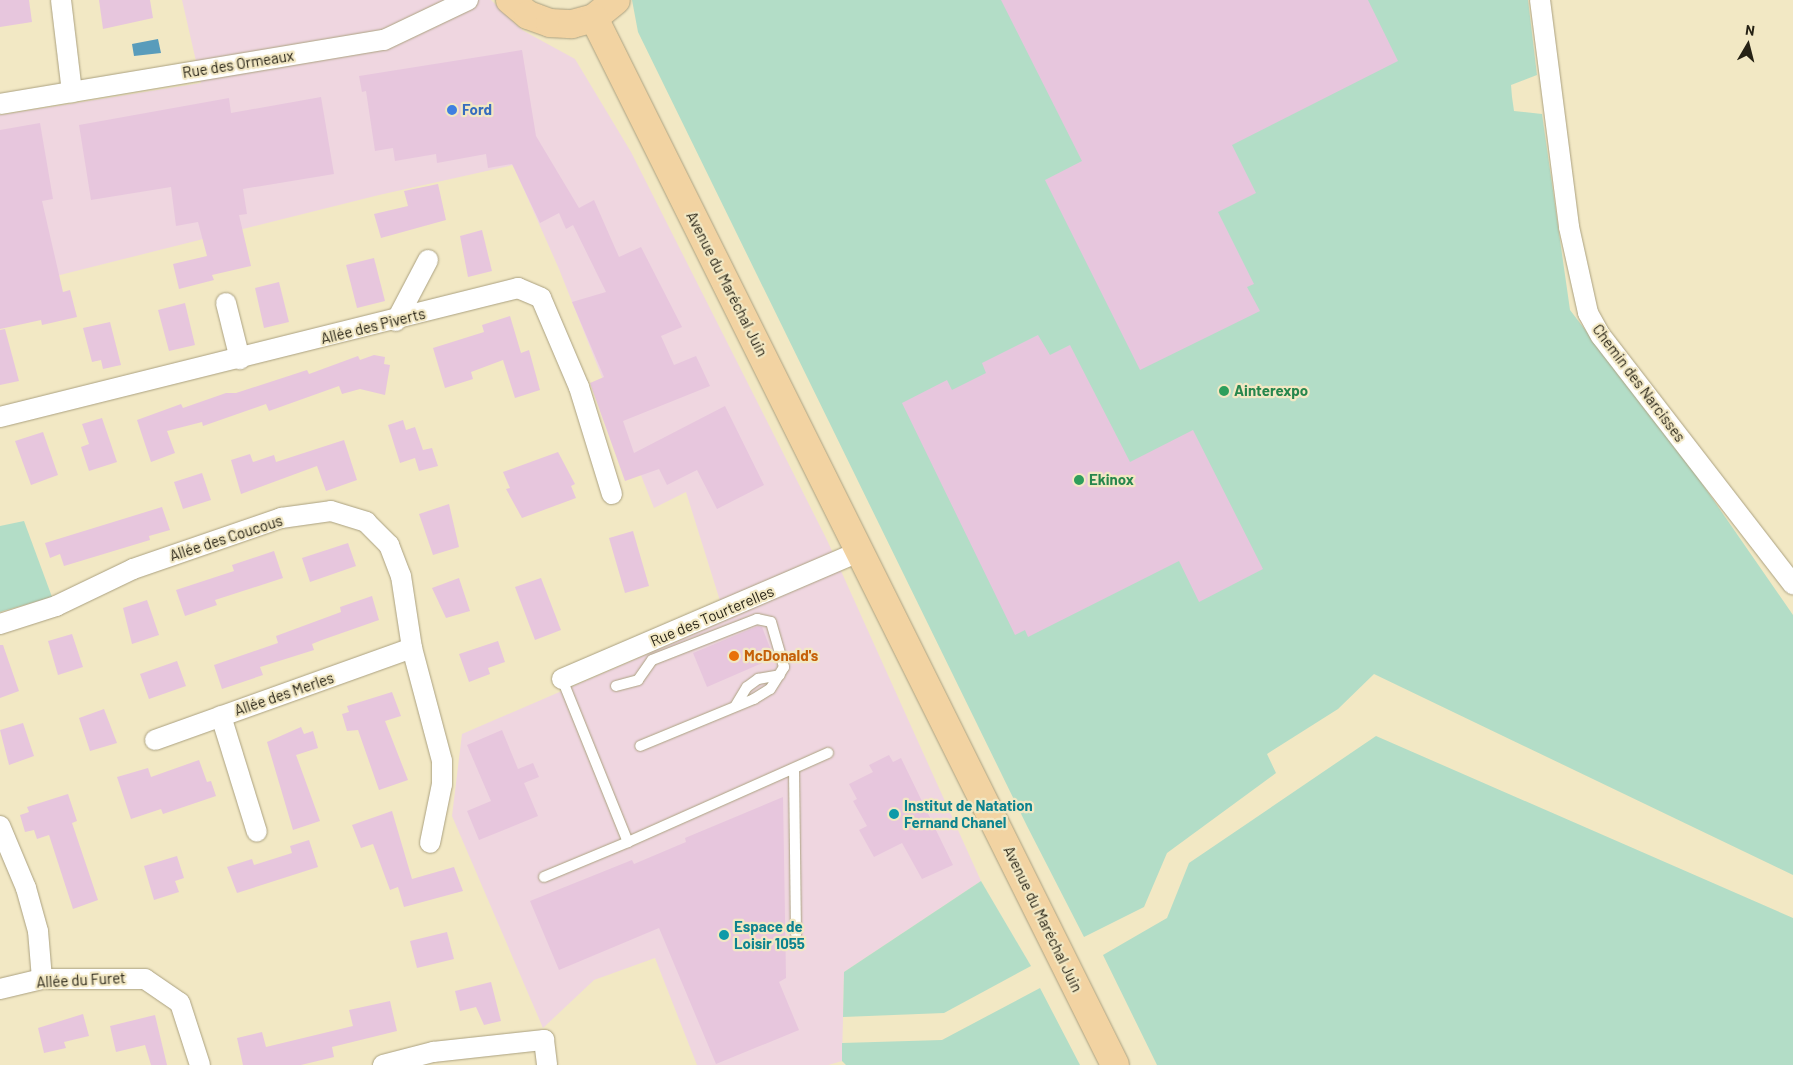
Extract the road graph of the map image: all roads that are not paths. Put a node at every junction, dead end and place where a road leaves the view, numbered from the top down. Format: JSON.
{"nodes":[{"id":1,"x":61,"y":0,"type":"edge"},
{"id":2,"x":468,"y":0,"type":"edge"},
{"id":3,"x":510,"y":0,"type":"edge"},
{"id":4,"x":616,"y":0,"type":"edge"},
{"id":5,"x":1540,"y":0,"type":"edge"},
{"id":6,"x":594,"y":18,"type":"junction"},
{"id":7,"x":72,"y":92,"type":"junction"},
{"id":8,"x":0,"y":104,"type":"edge"},
{"id":9,"x":428,"y":260,"type":"dead end"},
{"id":10,"x":226,"y":303,"type":"dead end"},
{"id":11,"x":396,"y":321,"type":"junction"},
{"id":12,"x":240,"y":359,"type":"junction"},
{"id":13,"x":0,"y":417,"type":"edge"},
{"id":14,"x":612,"y":494,"type":"dead end"},
{"id":15,"x":861,"y":551,"type":"junction"},
{"id":16,"x":1793,"y":584,"type":"edge"},
{"id":17,"x":0,"y":624,"type":"edge"},
{"id":18,"x":412,"y":648,"type":"junction"},
{"id":19,"x":780,"y":675,"type":"junction"},
{"id":20,"x":562,"y":679,"type":"joint"},
{"id":21,"x":616,"y":686,"type":"dead end"},
{"id":22,"x":736,"y":705,"type":"junction"},
{"id":23,"x":221,"y":716,"type":"junction"},
{"id":24,"x":155,"y":740,"type":"dead end"},
{"id":25,"x":640,"y":746,"type":"dead end"},
{"id":26,"x":828,"y":753,"type":"dead end"},
{"id":27,"x":794,"y":768,"type":"junction"},
{"id":28,"x":0,"y":826,"type":"edge"},
{"id":29,"x":257,"y":832,"type":"dead end"},
{"id":30,"x":430,"y":842,"type":"dead end"},
{"id":31,"x":628,"y":842,"type":"junction"},
{"id":32,"x":544,"y":877,"type":"dead end"},
{"id":33,"x":796,"y":934,"type":"dead end"},
{"id":34,"x":42,"y":979,"type":"junction"},
{"id":35,"x":0,"y":989,"type":"edge"},
{"id":36,"x":200,"y":1065,"type":"edge"},
{"id":37,"x":384,"y":1065,"type":"edge"},
{"id":38,"x":547,"y":1065,"type":"edge"},
{"id":39,"x":1115,"y":1065,"type":"edge"}],
"edges":[{"from":1,"to":7,"type":"street"},
{"from":2,"to":7,"type":"street","name":"Rue des Ormeaux"},
{"from":3,"to":6,"type":"main road"},
{"from":4,"to":6,"type":"main road"},
{"from":5,"to":16,"type":"street","name":"Chemin des Narcisses"},
{"from":6,"to":15,"type":"main road","name":"Avenue du Maréchal Juin"},
{"from":7,"to":8,"type":"street","name":"Rue des Ormeaux"},
{"from":9,"to":11,"type":"street"},
{"from":10,"to":12,"type":"street"},
{"from":11,"to":12,"type":"street","name":"Allée des Piverts"},
{"from":11,"to":14,"type":"street","name":"Allée des Piverts"},
{"from":12,"to":13,"type":"street","name":"Allée des Piverts"},
{"from":15,"to":20,"type":"street","name":"Rue des Tourterelles"},
{"from":15,"to":39,"type":"main road","name":"Avenue du Maréchal Juin"},
{"from":17,"to":18,"type":"street","name":"Allée des Coucous"},
{"from":18,"to":23,"type":"street","name":"Allée des Merles"},
{"from":18,"to":30,"type":"street","name":"Allée des Coucous"},
{"from":19,"to":21,"type":"lane"},
{"from":19,"to":22,"type":"lane"},
{"from":19,"to":22,"type":"lane"},
{"from":20,"to":31,"type":"lane"},
{"from":22,"to":25,"type":"lane"},
{"from":23,"to":24,"type":"street","name":"Allée des Merles"},
{"from":23,"to":29,"type":"street"},
{"from":26,"to":27,"type":"lane"},
{"from":27,"to":31,"type":"lane"},
{"from":27,"to":33,"type":"lane"},
{"from":28,"to":34,"type":"street"},
{"from":31,"to":32,"type":"lane"},
{"from":34,"to":35,"type":"street","name":"Allée du Furet"},
{"from":34,"to":36,"type":"street","name":"Allée du Furet"},
{"from":37,"to":38,"type":"street"}]}
